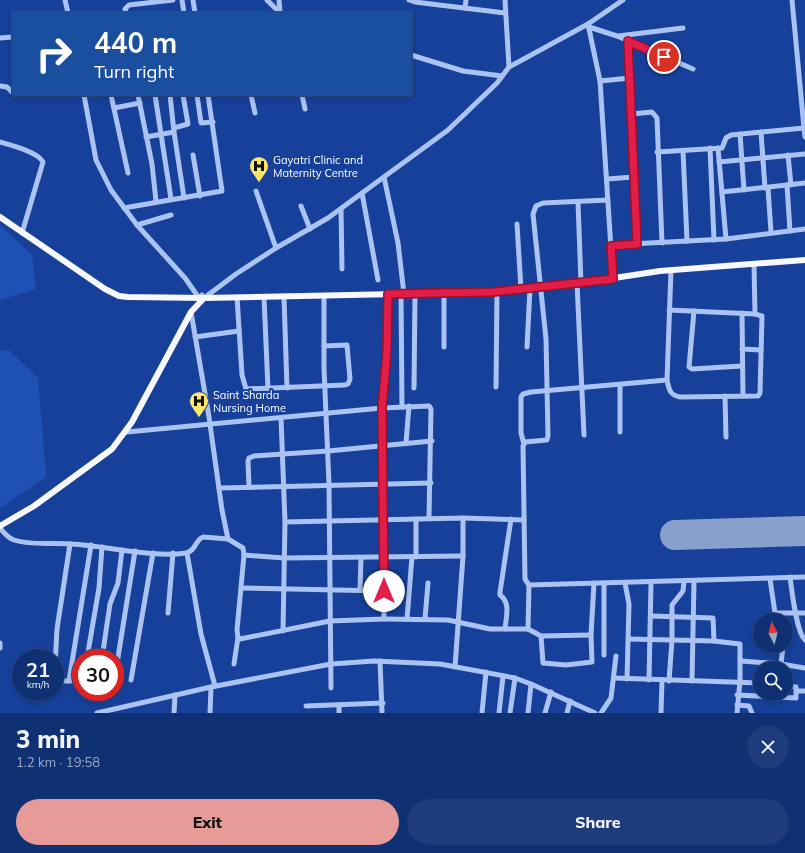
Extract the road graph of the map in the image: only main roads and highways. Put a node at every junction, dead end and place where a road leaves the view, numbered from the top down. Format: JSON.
{"nodes":[{"id":1,"x":0,"y":217,"type":"edge"},
{"id":2,"x":805,"y":260,"type":"edge"},
{"id":3,"x":201,"y":298,"type":"junction"},
{"id":4,"x":0,"y":527,"type":"edge"}],
"edges":[{"from":1,"to":3,"type":"main road"},
{"from":2,"to":3,"type":"main road"},
{"from":3,"to":4,"type":"main road"}]}
